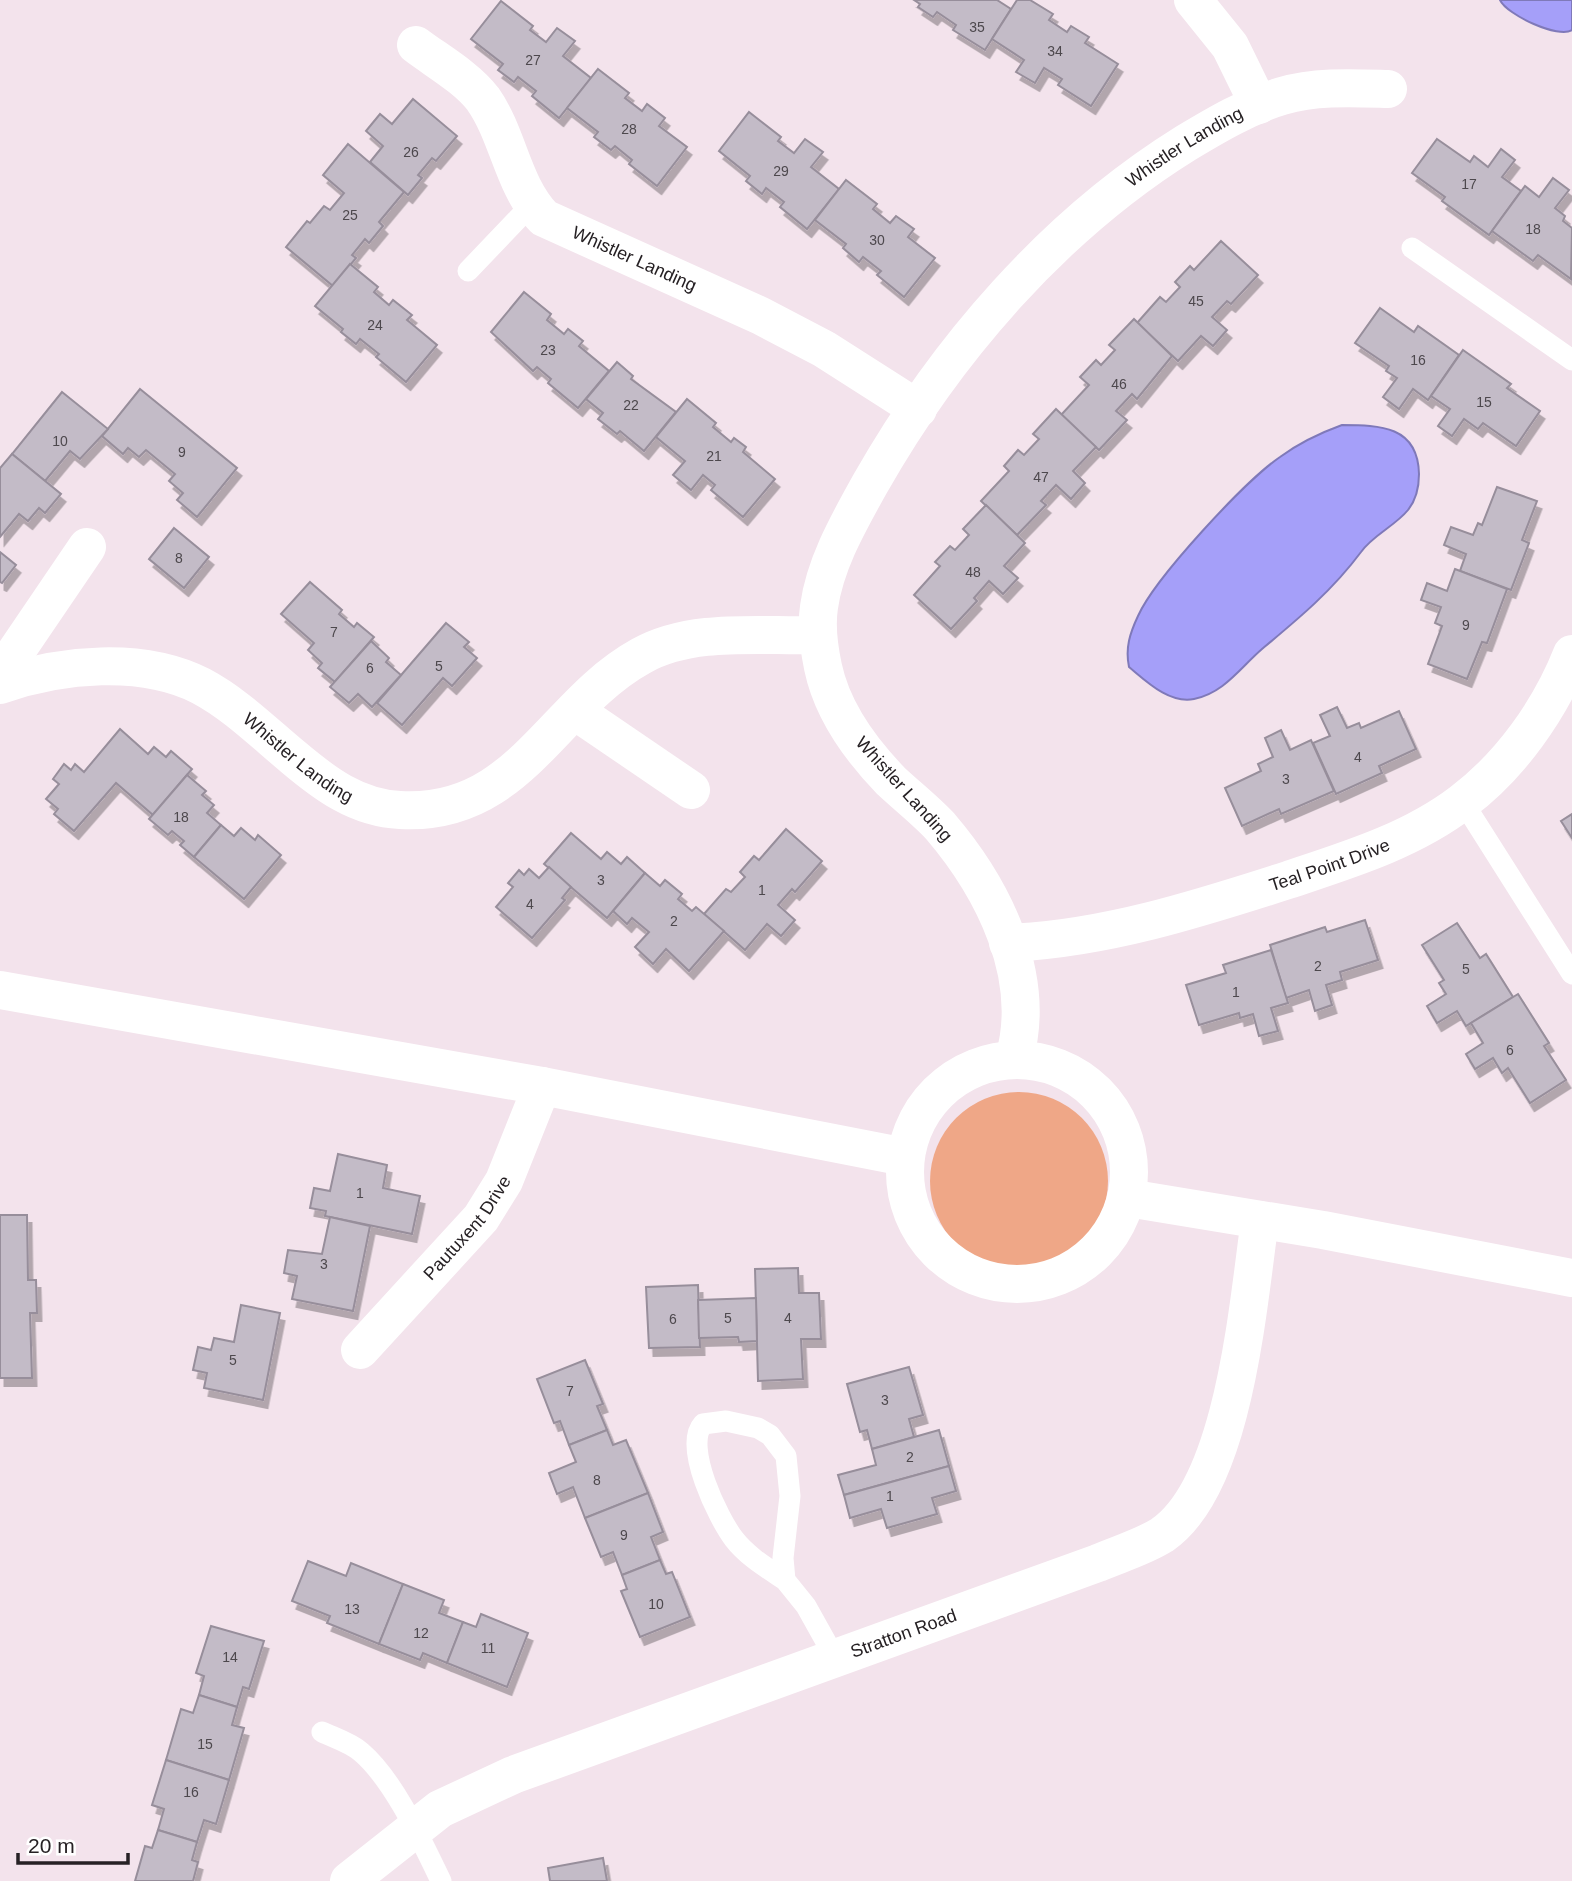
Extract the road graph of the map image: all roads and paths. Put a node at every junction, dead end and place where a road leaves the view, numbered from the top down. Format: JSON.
{"nodes":[{"id":1,"x":1193,"y":0,"type":"edge"},
{"id":2,"x":416,"y":45,"type":"dead end"},
{"id":3,"x":1388,"y":89,"type":"dead end"},
{"id":4,"x":1259,"y":105,"type":"junction"},
{"id":5,"x":531,"y":205,"type":"junction"},
{"id":6,"x":1412,"y":248,"type":"dead end"},
{"id":7,"x":468,"y":271,"type":"dead end"},
{"id":8,"x":1572,"y":360,"type":"edge"},
{"id":9,"x":918,"y":409,"type":"junction"},
{"id":10,"x":87,"y":547,"type":"dead end"},
{"id":11,"x":818,"y":635,"type":"junction"},
{"id":12,"x":1572,"y":654,"type":"edge"},
{"id":13,"x":0,"y":675,"type":"edge"},
{"id":14,"x":0,"y":685,"type":"edge"},
{"id":15,"x":575,"y":711,"type":"junction"},
{"id":16,"x":691,"y":790,"type":"dead end"},
{"id":17,"x":1462,"y":802,"type":"junction"},
{"id":18,"x":1008,"y":943,"type":"junction"},
{"id":19,"x":1572,"y":974,"type":"edge"},
{"id":20,"x":0,"y":990,"type":"edge"},
{"id":21,"x":1014,"y":1059,"type":"junction"},
{"id":22,"x":542,"y":1086,"type":"junction"},
{"id":23,"x":905,"y":1157,"type":"junction"},
{"id":24,"x":1128,"y":1198,"type":"junction"},
{"id":25,"x":1260,"y":1220,"type":"junction"},
{"id":26,"x":1572,"y":1278,"type":"edge"},
{"id":27,"x":360,"y":1350,"type":"dead end"},
{"id":28,"x":785,"y":1580,"type":"junction"},
{"id":29,"x":835,"y":1658,"type":"junction"},
{"id":30,"x":323,"y":1732,"type":"dead end"},
{"id":31,"x":413,"y":1830,"type":"junction"},
{"id":32,"x":349,"y":1881,"type":"edge"},
{"id":33,"x":441,"y":1881,"type":"edge"}],
"edges":[{"from":1,"to":4,"type":"street","name":"Whistler Landing"},
{"from":2,"to":5,"type":"street","name":"Whistler Landing"},
{"from":3,"to":4,"type":"street","name":"Whistler Landing"},
{"from":4,"to":9,"type":"street","name":"Whistler Landing"},
{"from":5,"to":7,"type":"lane"},
{"from":5,"to":9,"type":"street","name":"Whistler Landing"},
{"from":6,"to":8,"type":"lane"},
{"from":9,"to":11,"type":"street","name":"Whistler Landing"},
{"from":10,"to":13,"type":"street"},
{"from":11,"to":15,"type":"street","name":"Whistler Landing"},
{"from":11,"to":18,"type":"street","name":"Whistler Landing"},
{"from":12,"to":17,"type":"street","name":"Teal Point Drive"},
{"from":14,"to":15,"type":"street","name":"Whistler Landing"},
{"from":15,"to":16,"type":"street"},
{"from":17,"to":18,"type":"street","name":"Teal Point Drive"},
{"from":17,"to":19,"type":"lane"},
{"from":18,"to":21,"type":"street","name":"Whistler Landing"},
{"from":20,"to":22,"type":"street"},
{"from":21,"to":23,"type":"street"},
{"from":21,"to":24,"type":"street"},
{"from":22,"to":23,"type":"street"},
{"from":22,"to":27,"type":"street","name":"Pautuxent Drive"},
{"from":23,"to":24,"type":"street"},
{"from":24,"to":25,"type":"street"},
{"from":25,"to":26,"type":"street"},
{"from":25,"to":29,"type":"street","name":"Stratton Road"},
{"from":28,"to":28,"type":"lane"},
{"from":28,"to":29,"type":"lane"},
{"from":29,"to":31,"type":"street","name":"Stratton Road"},
{"from":30,"to":31,"type":"lane"},
{"from":31,"to":32,"type":"street","name":"Stratton Road"},
{"from":31,"to":33,"type":"lane"}]}
